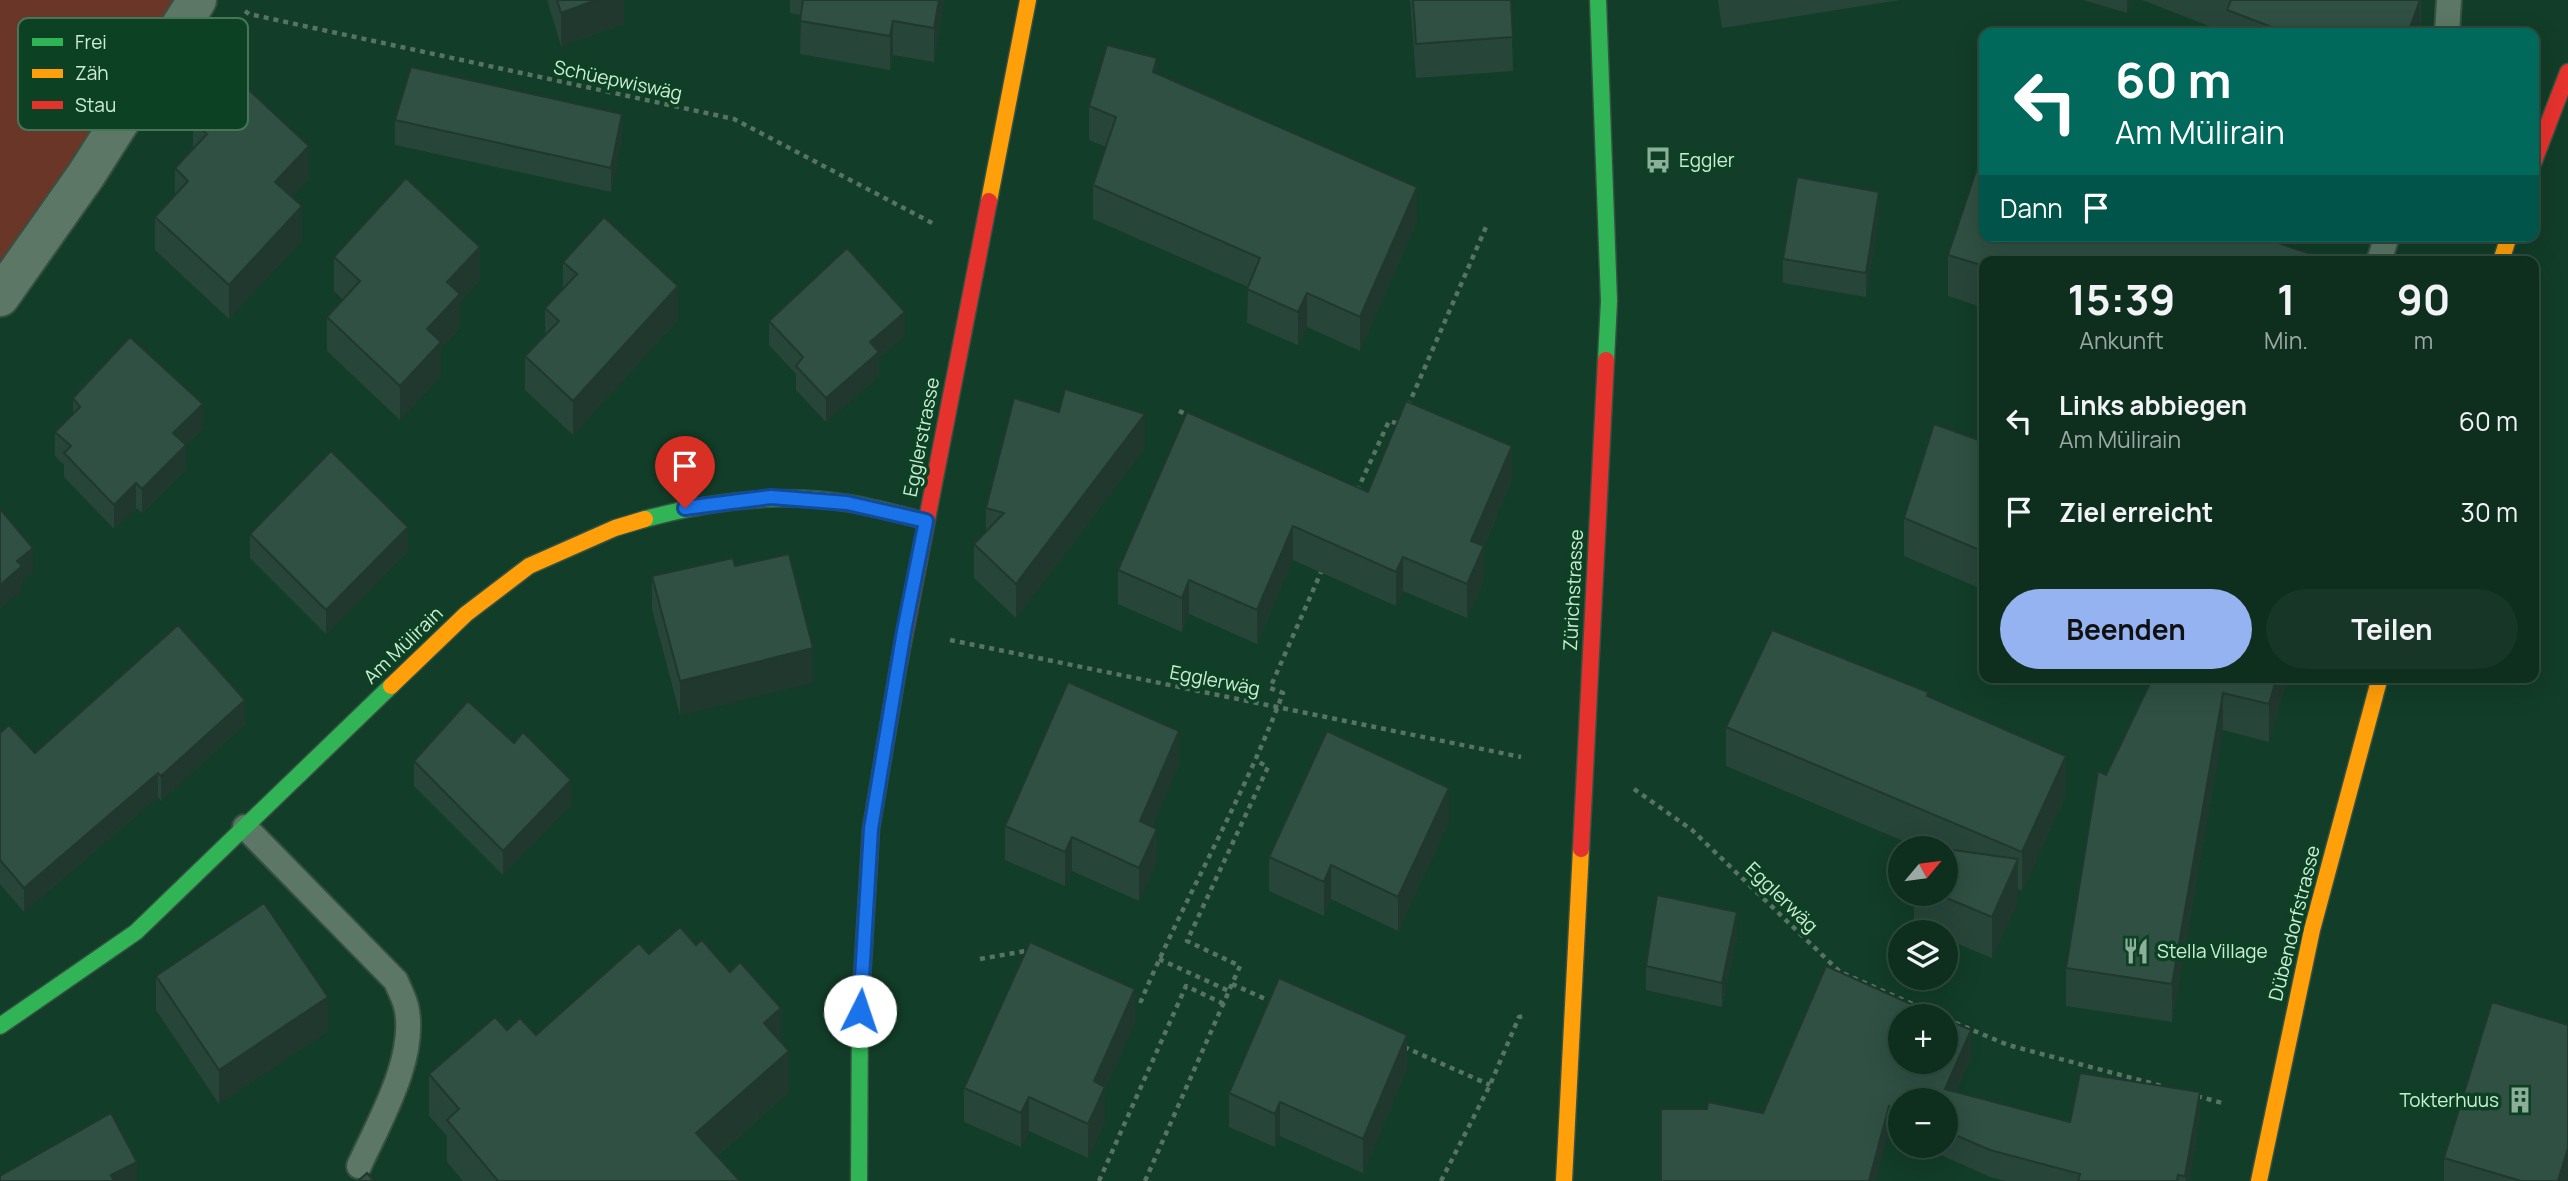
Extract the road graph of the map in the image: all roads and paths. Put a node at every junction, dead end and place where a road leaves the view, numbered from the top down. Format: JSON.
{"nodes":[{"id":1,"x":197,"y":0,"type":"edge"},
{"id":2,"x":1028,"y":0,"type":"edge"},
{"id":3,"x":1598,"y":0,"type":"edge"},
{"id":4,"x":2449,"y":0,"type":"edge"},
{"id":5,"x":239,"y":7,"type":"dead end"},
{"id":6,"x":186,"y":18,"type":"edge"},
{"id":7,"x":2447,"y":28,"type":"edge"},
{"id":8,"x":2568,"y":72,"type":"edge"},
{"id":9,"x":115,"y":130,"type":"edge"},
{"id":10,"x":2539,"y":148,"type":"edge"},
{"id":11,"x":1486,"y":227,"type":"dead end"},
{"id":12,"x":980,"y":248,"type":"junction"},
{"id":13,"x":0,"y":297,"type":"edge"},
{"id":14,"x":1179,"y":411,"type":"dead end"},
{"id":15,"x":1192,"y":417,"type":"edge"},
{"id":16,"x":1356,"y":494,"type":"edge"},
{"id":17,"x":926,"y":521,"type":"junction"},
{"id":18,"x":1324,"y":566,"type":"edge"},
{"id":19,"x":904,"y":631,"type":"junction"},
{"id":20,"x":2378,"y":683,"type":"edge"},
{"id":21,"x":1278,"y":707,"type":"junction"},
{"id":22,"x":1521,"y":757,"type":"dead end"},
{"id":23,"x":1256,"y":761,"type":"junction"},
{"id":24,"x":1626,"y":783,"type":"dead end"},
{"id":25,"x":245,"y":827,"type":"junction"},
{"id":26,"x":1043,"y":955,"type":"edge"},
{"id":27,"x":980,"y":959,"type":"dead end"},
{"id":28,"x":1159,"y":959,"type":"junction"},
{"id":29,"x":1232,"y":984,"type":"junction"},
{"id":30,"x":1229,"y":991,"type":"junction"},
{"id":31,"x":1129,"y":996,"type":"edge"},
{"id":32,"x":1224,"y":1004,"type":"junction"},
{"id":33,"x":1912,"y":1004,"type":"edge"},
{"id":34,"x":1280,"y":1005,"type":"edge"},
{"id":35,"x":1958,"y":1024,"type":"edge"},
{"id":36,"x":0,"y":1026,"type":"edge"},
{"id":37,"x":1401,"y":1045,"type":"edge"},
{"id":38,"x":2166,"y":1087,"type":"edge"},
{"id":39,"x":2192,"y":1094,"type":"edge"},
{"id":40,"x":2271,"y":1115,"type":"junction"},
{"id":41,"x":359,"y":1166,"type":"dead end"},
{"id":42,"x":859,"y":1181,"type":"edge"},
{"id":43,"x":1099,"y":1181,"type":"edge"},
{"id":44,"x":1145,"y":1181,"type":"edge"},
{"id":45,"x":1441,"y":1181,"type":"edge"},
{"id":46,"x":1564,"y":1181,"type":"edge"},
{"id":47,"x":2259,"y":1181,"type":"edge"}],
"edges":[{"from":1,"to":6,"type":"street"},
{"from":2,"to":12,"type":"street","name":"Egglerstrasse"},
{"from":3,"to":46,"type":"street","name":"Zürichstrasse"},
{"from":4,"to":7,"type":"lane"},
{"from":5,"to":12,"type":"path","name":"Schüepwiswäg"},
{"from":8,"to":10,"type":"street"},
{"from":9,"to":13,"type":"street"},
{"from":11,"to":16,"type":"path"},
{"from":12,"to":17,"type":"street","name":"Egglerstrasse"},
{"from":14,"to":15,"type":"path"},
{"from":17,"to":19,"type":"street","name":"Egglerstrasse"},
{"from":17,"to":25,"type":"street","name":"Am Mülirain"},
{"from":18,"to":21,"type":"path"},
{"from":19,"to":21,"type":"path","name":"Egglerwäg"},
{"from":19,"to":42,"type":"street","name":"Egglerstrasse"},
{"from":20,"to":40,"type":"street","name":"Dübendorfstrasse"},
{"from":21,"to":22,"type":"path","name":"Egglerwäg"},
{"from":21,"to":23,"type":"path"},
{"from":23,"to":28,"type":"path"},
{"from":23,"to":29,"type":"path"},
{"from":24,"to":33,"type":"path","name":"Egglerwäg"},
{"from":25,"to":36,"type":"street","name":"Am Mülirain"},
{"from":25,"to":41,"type":"lane"},
{"from":26,"to":27,"type":"path"},
{"from":28,"to":30,"type":"path"},
{"from":28,"to":31,"type":"path"},
{"from":29,"to":30,"type":"path"},
{"from":29,"to":34,"type":"path"},
{"from":30,"to":32,"type":"path"},
{"from":32,"to":43,"type":"path"},
{"from":32,"to":44,"type":"path"},
{"from":35,"to":38,"type":"path","name":"Egglerwäg"},
{"from":37,"to":45,"type":"path"},
{"from":39,"to":40,"type":"path"},
{"from":40,"to":47,"type":"street","name":"Dübendorfstrasse"}]}
